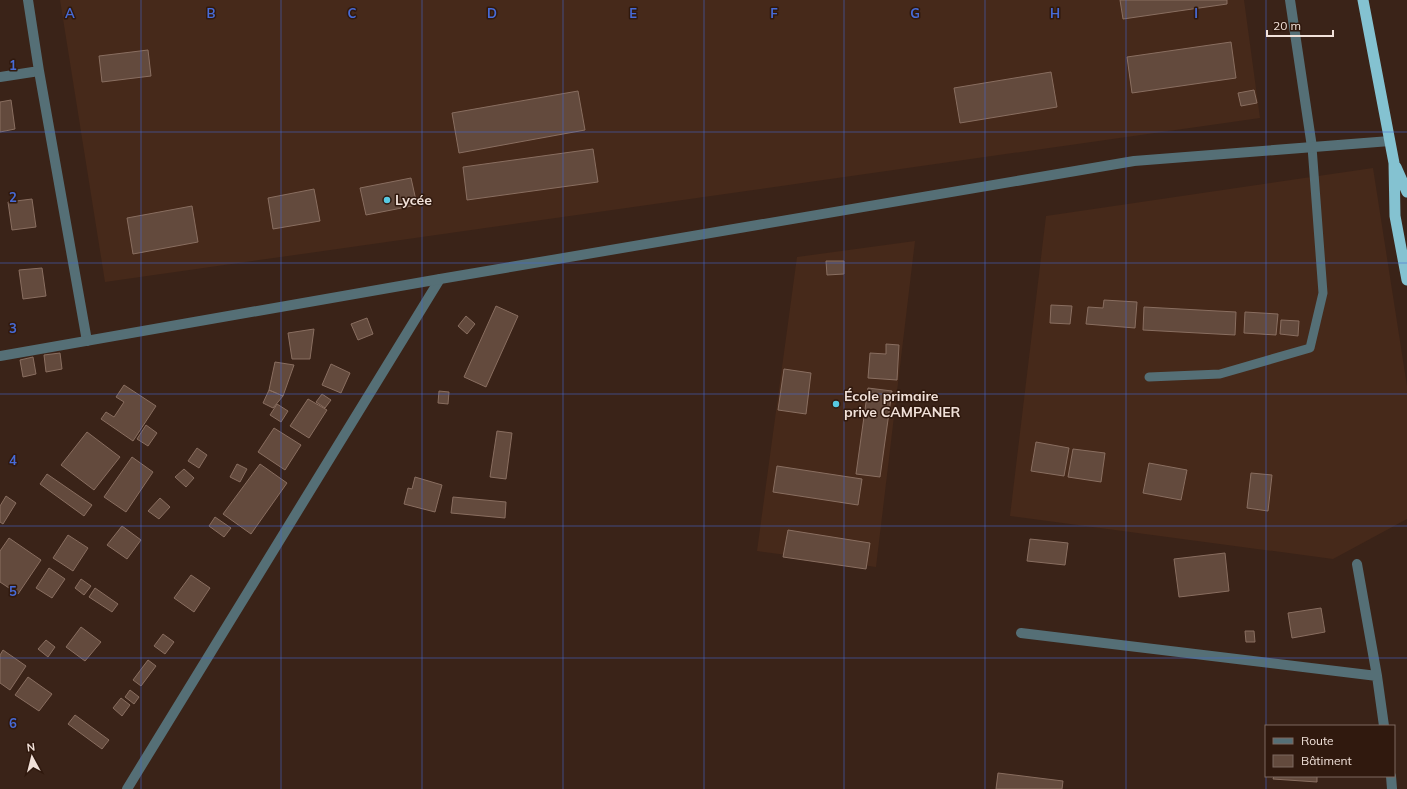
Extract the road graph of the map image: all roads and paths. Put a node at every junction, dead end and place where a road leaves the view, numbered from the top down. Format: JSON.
{"nodes":[{"id":1,"x":28,"y":0,"type":"edge"},
{"id":2,"x":1290,"y":0,"type":"edge"},
{"id":3,"x":1363,"y":0,"type":"edge"},
{"id":4,"x":39,"y":70,"type":"junction"},
{"id":5,"x":0,"y":77,"type":"edge"},
{"id":6,"x":1390,"y":140,"type":"junction"},
{"id":7,"x":1312,"y":148,"type":"junction"},
{"id":8,"x":1394,"y":162,"type":"junction"},
{"id":9,"x":1407,"y":192,"type":"edge"},
{"id":10,"x":440,"y":279,"type":"junction"},
{"id":11,"x":1407,"y":280,"type":"edge"},
{"id":12,"x":87,"y":341,"type":"junction"},
{"id":13,"x":0,"y":356,"type":"edge"},
{"id":14,"x":1149,"y":377,"type":"dead end"},
{"id":15,"x":1357,"y":564,"type":"dead end"},
{"id":16,"x":1021,"y":633,"type":"dead end"},
{"id":17,"x":1377,"y":676,"type":"junction"},
{"id":18,"x":1384,"y":725,"type":"edge"},
{"id":19,"x":1391,"y":777,"type":"edge"},
{"id":20,"x":127,"y":789,"type":"edge"},
{"id":21,"x":1392,"y":789,"type":"edge"}],
"edges":[{"from":1,"to":4,"type":"street"},
{"from":2,"to":7,"type":"street"},
{"from":3,"to":6,"type":"highway"},
{"from":4,"to":5,"type":"street"},
{"from":4,"to":12,"type":"street"},
{"from":6,"to":7,"type":"street"},
{"from":6,"to":8,"type":"highway"},
{"from":7,"to":10,"type":"street"},
{"from":7,"to":14,"type":"lane"},
{"from":8,"to":9,"type":"highway"},
{"from":8,"to":11,"type":"highway"},
{"from":10,"to":12,"type":"street"},
{"from":10,"to":20,"type":"street"},
{"from":12,"to":13,"type":"street"},
{"from":15,"to":17,"type":"street"},
{"from":16,"to":17,"type":"street"},
{"from":17,"to":18,"type":"street"},
{"from":19,"to":21,"type":"street"}]}
